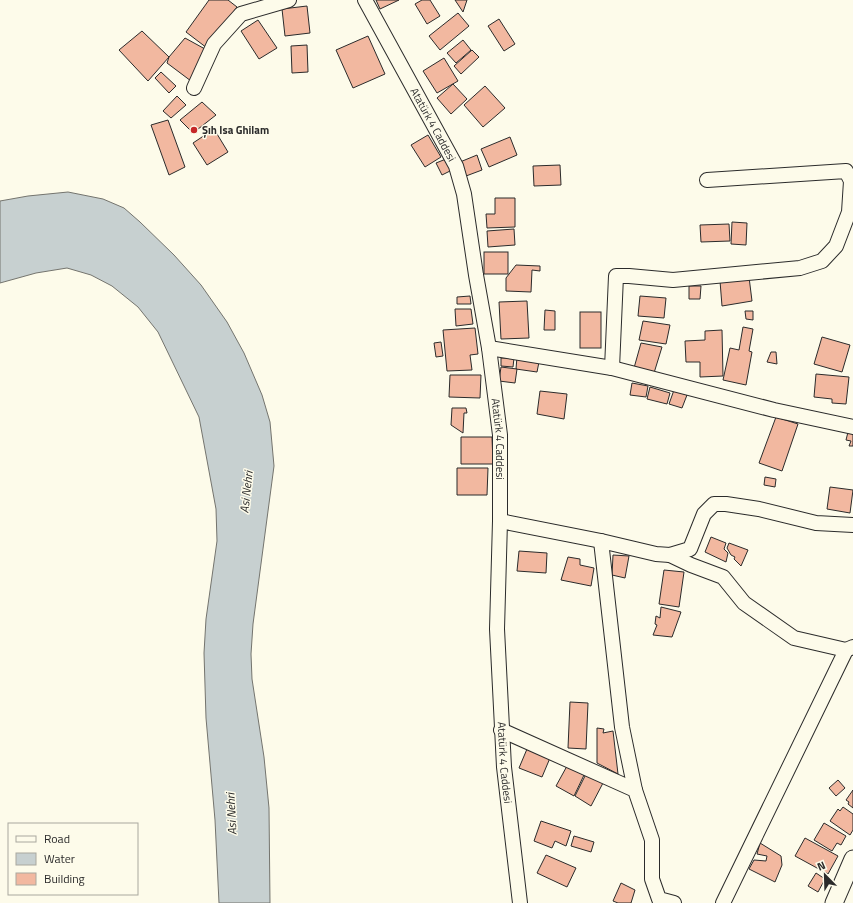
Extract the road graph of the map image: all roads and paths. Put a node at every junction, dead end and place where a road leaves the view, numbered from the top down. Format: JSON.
{"nodes":[{"id":1,"x":288,"y":0,"type":"edge"},
{"id":2,"x":365,"y":0,"type":"edge"},
{"id":3,"x":194,"y":88,"type":"dead end"},
{"id":4,"x":707,"y":180,"type":"dead end"},
{"id":5,"x":489,"y":348,"type":"junction"},
{"id":6,"x":612,"y":368,"type":"junction"},
{"id":7,"x":853,"y":427,"type":"edge"},
{"id":8,"x":500,"y":521,"type":"junction"},
{"id":9,"x":853,"y":525,"type":"edge"},
{"id":10,"x":601,"y":541,"type":"junction"},
{"id":11,"x":670,"y":555,"type":"junction"},
{"id":12,"x":849,"y":648,"type":"edge"},
{"id":13,"x":502,"y":730,"type":"junction"},
{"id":14,"x":635,"y":790,"type":"junction"},
{"id":15,"x":853,"y":859,"type":"edge"},
{"id":16,"x":520,"y":903,"type":"edge"},
{"id":17,"x":674,"y":903,"type":"edge"},
{"id":18,"x":723,"y":903,"type":"edge"},
{"id":19,"x":834,"y":903,"type":"edge"}],
"edges":[{"from":1,"to":3,"type":"street"},
{"from":2,"to":5,"type":"street","name":"Atatürk 4 Caddesi"},
{"from":4,"to":6,"type":"street"},
{"from":5,"to":6,"type":"street"},
{"from":5,"to":8,"type":"street","name":"Atatürk 4 Caddesi"},
{"from":6,"to":7,"type":"street"},
{"from":8,"to":10,"type":"street"},
{"from":8,"to":13,"type":"street","name":"Atatürk 4 Caddesi"},
{"from":9,"to":11,"type":"street"},
{"from":10,"to":11,"type":"street"},
{"from":10,"to":14,"type":"street"},
{"from":11,"to":12,"type":"street"},
{"from":12,"to":18,"type":"street"},
{"from":13,"to":14,"type":"street"},
{"from":13,"to":16,"type":"street","name":"Atatürk 4 Caddesi"},
{"from":14,"to":17,"type":"street"},
{"from":15,"to":19,"type":"main road"}]}
